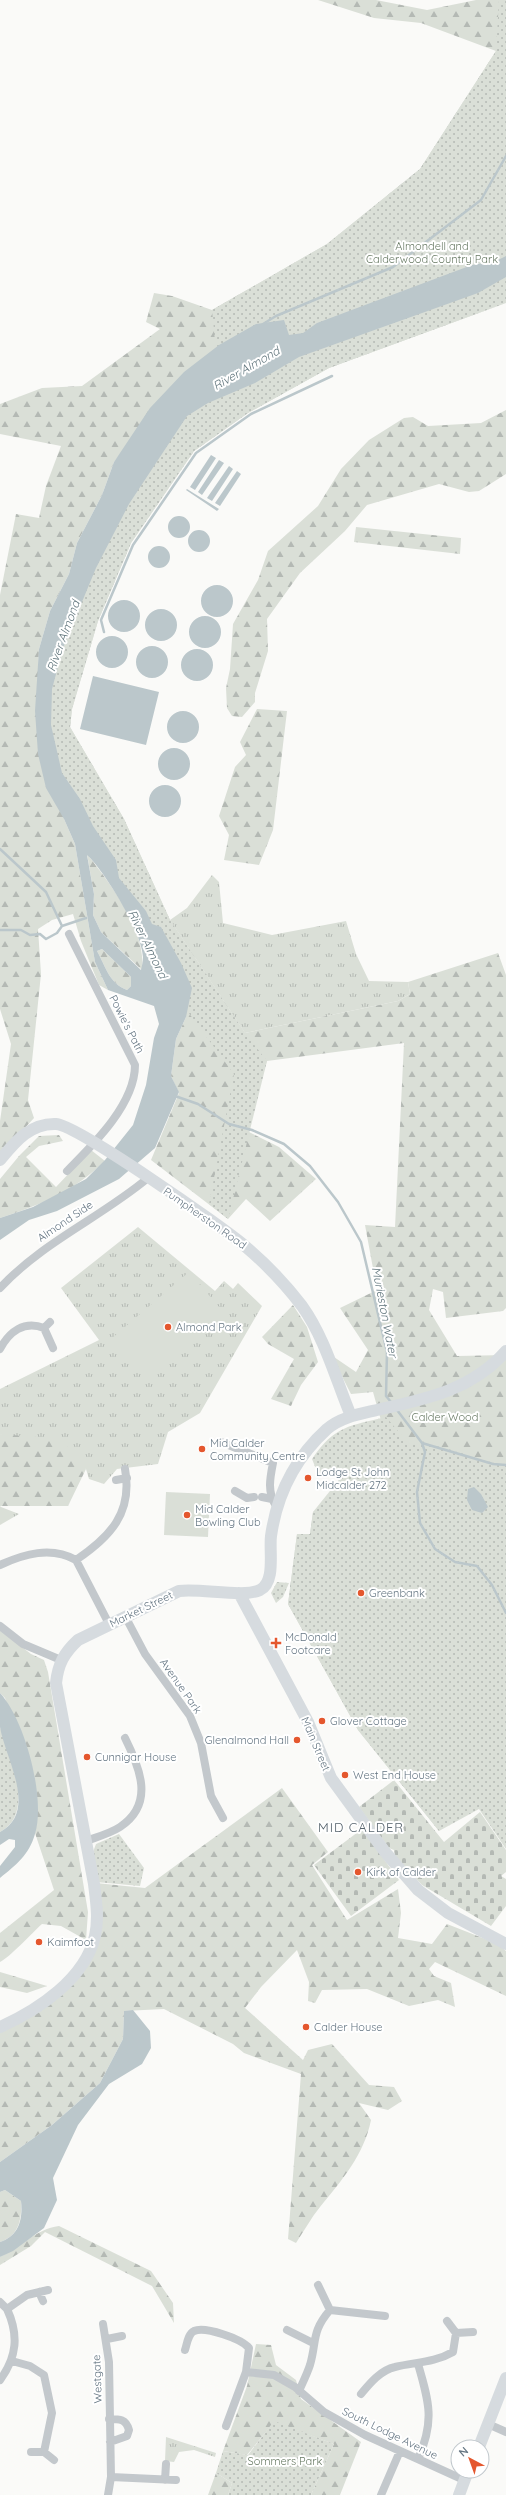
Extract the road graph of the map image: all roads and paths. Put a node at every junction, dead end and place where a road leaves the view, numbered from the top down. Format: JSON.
{"nodes":[{"id":1,"x":69,"y":934,"type":"dead end"},
{"id":2,"x":99,"y":1146,"type":"junction"},
{"id":3,"x":0,"y":1160,"type":"edge"},
{"id":4,"x":67,"y":1171,"type":"dead end"},
{"id":5,"x":148,"y":1178,"type":"junction"},
{"id":6,"x":0,"y":1288,"type":"edge"},
{"id":7,"x":53,"y":1348,"type":"dead end"},
{"id":8,"x":0,"y":1350,"type":"edge"},
{"id":9,"x":506,"y":1351,"type":"edge"},
{"id":10,"x":351,"y":1416,"type":"junction"},
{"id":11,"x":221,"y":1442,"type":"dead end"},
{"id":12,"x":116,"y":1480,"type":"dead end"},
{"id":13,"x":235,"y":1491,"type":"dead end"},
{"id":14,"x":274,"y":1502,"type":"junction"},
{"id":15,"x":76,"y":1560,"type":"junction"},
{"id":16,"x":0,"y":1566,"type":"edge"},
{"id":17,"x":239,"y":1592,"type":"junction"},
{"id":18,"x":125,"y":1616,"type":"junction"},
{"id":19,"x":109,"y":1624,"type":"junction"},
{"id":20,"x":0,"y":1626,"type":"edge"},
{"id":21,"x":61,"y":1660,"type":"junction"},
{"id":22,"x":125,"y":1738,"type":"dead end"},
{"id":23,"x":223,"y":1818,"type":"dead end"},
{"id":24,"x":86,"y":1841,"type":"junction"},
{"id":25,"x":506,"y":1944,"type":"edge"},
{"id":26,"x":0,"y":2027,"type":"edge"},
{"id":27,"x":318,"y":2285,"type":"dead end"},
{"id":28,"x":48,"y":2290,"type":"dead end"},
{"id":29,"x":39,"y":2292,"type":"junction"},
{"id":30,"x":43,"y":2301,"type":"dead end"},
{"id":31,"x":0,"y":2302,"type":"edge"},
{"id":32,"x":6,"y":2309,"type":"junction"},
{"id":33,"x":330,"y":2310,"type":"junction"},
{"id":34,"x":385,"y":2316,"type":"dead end"},
{"id":35,"x":447,"y":2321,"type":"dead end"},
{"id":36,"x":103,"y":2324,"type":"dead end"},
{"id":37,"x":287,"y":2330,"type":"dead end"},
{"id":38,"x":473,"y":2332,"type":"dead end"},
{"id":39,"x":456,"y":2333,"type":"junction"},
{"id":40,"x":122,"y":2336,"type":"dead end"},
{"id":41,"x":107,"y":2339,"type":"junction"},
{"id":42,"x":313,"y":2343,"type":"junction"},
{"id":43,"x":185,"y":2350,"type":"dead end"},
{"id":44,"x":12,"y":2361,"type":"junction"},
{"id":45,"x":418,"y":2364,"type":"junction"},
{"id":46,"x":246,"y":2372,"type":"junction"},
{"id":47,"x":506,"y":2378,"type":"edge"},
{"id":48,"x":0,"y":2380,"type":"edge"},
{"id":49,"x":299,"y":2391,"type":"junction"},
{"id":50,"x":361,"y":2394,"type":"dead end"},
{"id":51,"x":109,"y":2419,"type":"junction"},
{"id":52,"x":488,"y":2424,"type":"junction"},
{"id":53,"x":226,"y":2426,"type":"dead end"},
{"id":54,"x":506,"y":2432,"type":"edge"},
{"id":55,"x":481,"y":2439,"type":"edge"},
{"id":56,"x":110,"y":2442,"type":"junction"},
{"id":57,"x":400,"y":2451,"type":"junction"},
{"id":58,"x":32,"y":2452,"type":"dead end"},
{"id":59,"x":44,"y":2452,"type":"junction"},
{"id":60,"x":418,"y":2459,"type":"junction"},
{"id":61,"x":54,"y":2460,"type":"dead end"},
{"id":62,"x":166,"y":2464,"type":"dead end"},
{"id":63,"x":450,"y":2470,"type":"edge"},
{"id":64,"x":111,"y":2477,"type":"junction"},
{"id":65,"x":465,"y":2479,"type":"edge"},
{"id":66,"x":165,"y":2480,"type":"junction"},
{"id":67,"x":176,"y":2480,"type":"dead end"},
{"id":68,"x":108,"y":2495,"type":"edge"},
{"id":69,"x":381,"y":2495,"type":"edge"},
{"id":70,"x":458,"y":2495,"type":"edge"}],
"edges":[{"from":1,"to":2,"type":"street","name":"Powie's Path"},
{"from":2,"to":3,"type":"main road"},
{"from":2,"to":4,"type":"street","name":"Powie's Path"},
{"from":2,"to":5,"type":"main road","name":"Pumpherston Road"},
{"from":5,"to":6,"type":"street","name":"Almond Side"},
{"from":5,"to":10,"type":"main road","name":"Pumpherston Road"},
{"from":7,"to":8,"type":"street"},
{"from":9,"to":10,"type":"main road"},
{"from":10,"to":14,"type":"main road"},
{"from":11,"to":14,"type":"street"},
{"from":12,"to":15,"type":"street"},
{"from":13,"to":14,"type":"street"},
{"from":14,"to":17,"type":"main road","name":"Market Street"},
{"from":15,"to":16,"type":"street"},
{"from":15,"to":19,"type":"street"},
{"from":17,"to":18,"type":"main road","name":"Market Street"},
{"from":17,"to":25,"type":"main road","name":"Main Street"},
{"from":18,"to":19,"type":"main road","name":"Market Street"},
{"from":18,"to":23,"type":"street","name":"Avenue Park"},
{"from":19,"to":21,"type":"main road","name":"Market Street"},
{"from":20,"to":21,"type":"street"},
{"from":21,"to":24,"type":"main road"},
{"from":22,"to":24,"type":"street"},
{"from":24,"to":26,"type":"main road"},
{"from":27,"to":33,"type":"street"},
{"from":28,"to":29,"type":"street"},
{"from":29,"to":30,"type":"street"},
{"from":29,"to":32,"type":"street"},
{"from":31,"to":32,"type":"street"},
{"from":32,"to":44,"type":"street"},
{"from":33,"to":34,"type":"street"},
{"from":33,"to":42,"type":"street"},
{"from":35,"to":39,"type":"street"},
{"from":36,"to":41,"type":"street","name":"Westgate"},
{"from":37,"to":42,"type":"street"},
{"from":38,"to":39,"type":"street"},
{"from":39,"to":45,"type":"street"},
{"from":40,"to":41,"type":"street","name":"Westgate"},
{"from":41,"to":51,"type":"street","name":"Westgate"},
{"from":42,"to":49,"type":"street"},
{"from":43,"to":46,"type":"street"},
{"from":44,"to":48,"type":"street"},
{"from":44,"to":59,"type":"street"},
{"from":45,"to":50,"type":"street"},
{"from":45,"to":60,"type":"street"},
{"from":46,"to":49,"type":"street","name":"South Lodge Avenue"},
{"from":46,"to":53,"type":"street"},
{"from":47,"to":52,"type":"main road"},
{"from":49,"to":57,"type":"street","name":"South Lodge Avenue"},
{"from":51,"to":56,"type":"street","name":"Westgate"},
{"from":51,"to":56,"type":"street","name":"Westgate"},
{"from":52,"to":54,"type":"street"},
{"from":52,"to":55,"type":"main road"},
{"from":56,"to":64,"type":"street","name":"Westgate"},
{"from":57,"to":60,"type":"street","name":"South Lodge Avenue"},
{"from":57,"to":69,"type":"street"},
{"from":58,"to":59,"type":"street"},
{"from":59,"to":61,"type":"street"},
{"from":60,"to":63,"type":"street","name":"South Lodge Avenue"},
{"from":62,"to":66,"type":"street"},
{"from":64,"to":66,"type":"street"},
{"from":64,"to":68,"type":"street","name":"Westgate"},
{"from":65,"to":70,"type":"main road"},
{"from":66,"to":67,"type":"street"}]}
